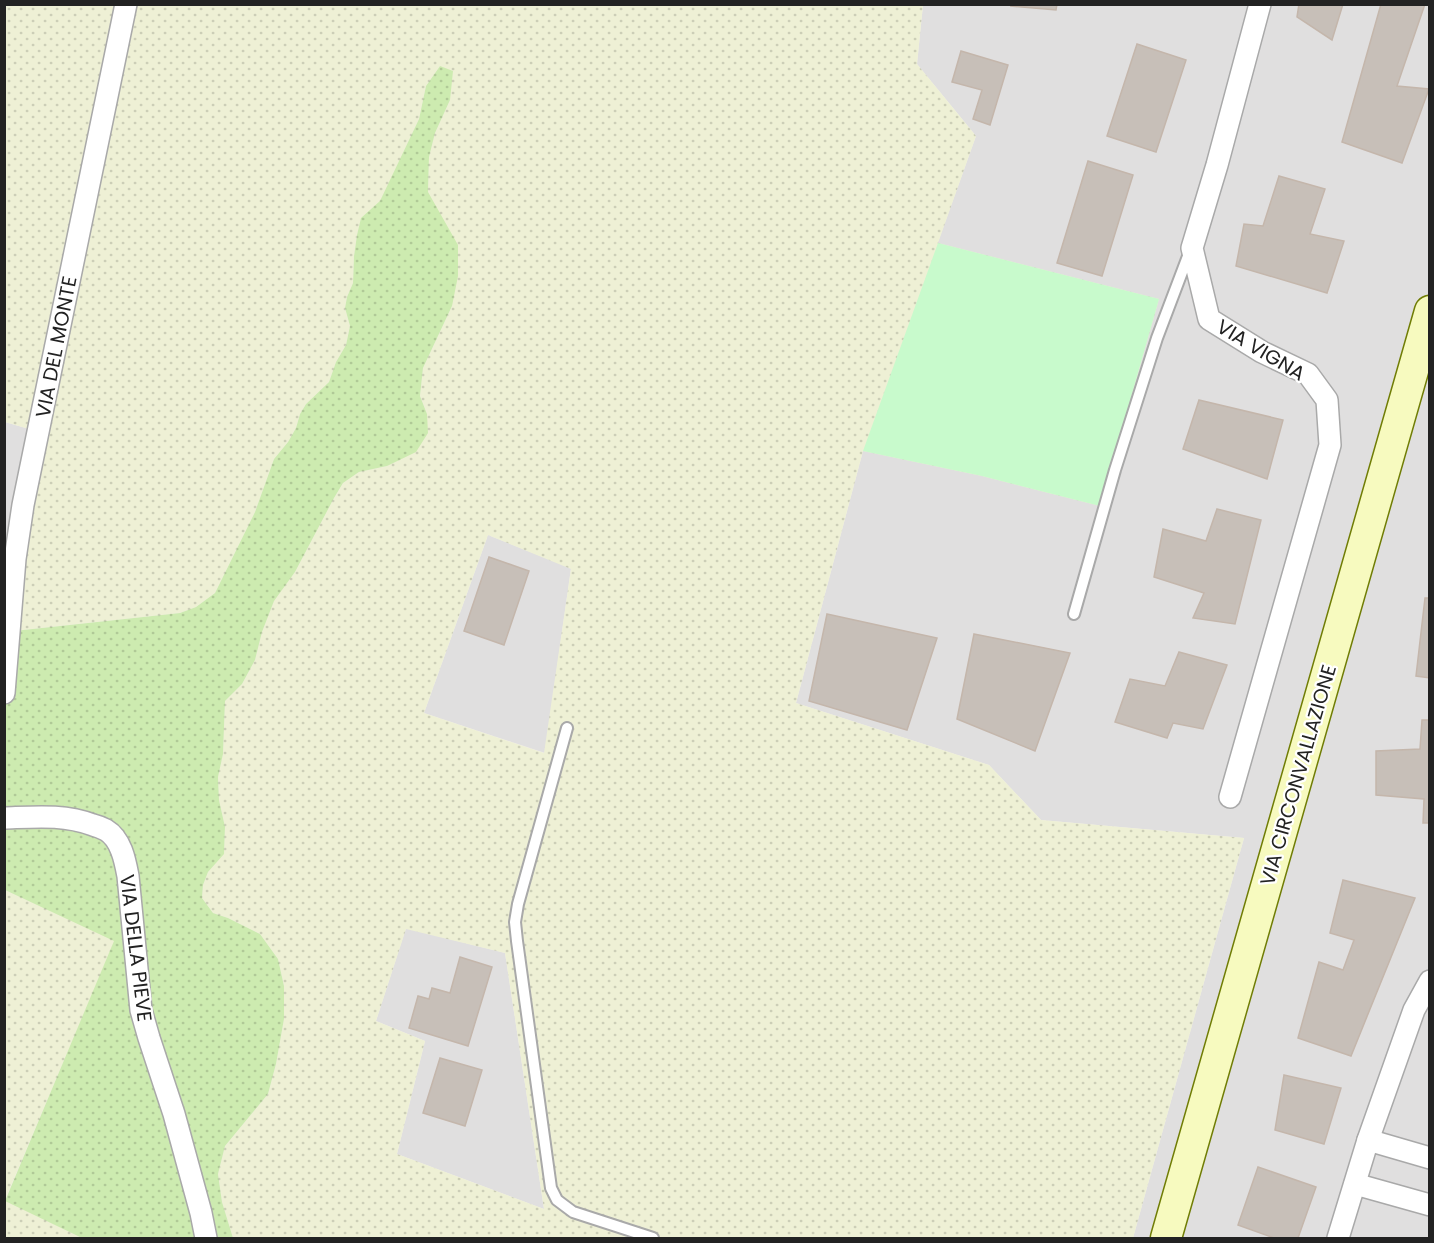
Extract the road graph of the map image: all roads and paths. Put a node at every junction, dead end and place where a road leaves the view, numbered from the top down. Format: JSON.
{"nodes":[{"id":1,"x":126,"y":4,"type":"edge"},
{"id":2,"x":1260,"y":4,"type":"edge"},
{"id":3,"x":1192,"y":248,"type":"junction"},
{"id":4,"x":1430,"y":311,"type":"edge"},
{"id":5,"x":1420,"y":376,"type":"edge"},
{"id":6,"x":1074,"y":614,"type":"dead end"},
{"id":7,"x":4,"y":693,"type":"edge"},
{"id":8,"x":567,"y":728,"type":"dead end"},
{"id":9,"x":1230,"y":797,"type":"dead end"},
{"id":10,"x":4,"y":818,"type":"edge"},
{"id":11,"x":1430,"y":981,"type":"edge"},
{"id":12,"x":1422,"y":1005,"type":"edge"},
{"id":13,"x":1368,"y":1140,"type":"junction"},
{"id":14,"x":1430,"y":1158,"type":"edge"},
{"id":15,"x":1355,"y":1184,"type":"junction"},
{"id":16,"x":1430,"y":1205,"type":"edge"},
{"id":17,"x":206,"y":1239,"type":"edge"},
{"id":18,"x":652,"y":1239,"type":"edge"},
{"id":19,"x":1166,"y":1239,"type":"edge"},
{"id":20,"x":1338,"y":1239,"type":"edge"}],
"edges":[{"from":1,"to":7,"type":"street","name":"VIA DEL MONTE"},
{"from":2,"to":3,"type":"street"},
{"from":3,"to":6,"type":"lane"},
{"from":3,"to":9,"type":"street","name":"VIA VIGNA"},
{"from":4,"to":5,"type":"main road","name":"VIA CIRCONVALLAZIONE"},
{"from":5,"to":19,"type":"main road","name":"VIA CIRCONVALLAZIONE"},
{"from":8,"to":18,"type":"lane"},
{"from":10,"to":17,"type":"street","name":"VIA DELLA PIEVE"},
{"from":11,"to":12,"type":"street"},
{"from":12,"to":13,"type":"street"},
{"from":13,"to":14,"type":"street"},
{"from":13,"to":15,"type":"street"},
{"from":15,"to":16,"type":"street"},
{"from":15,"to":20,"type":"street"}]}
